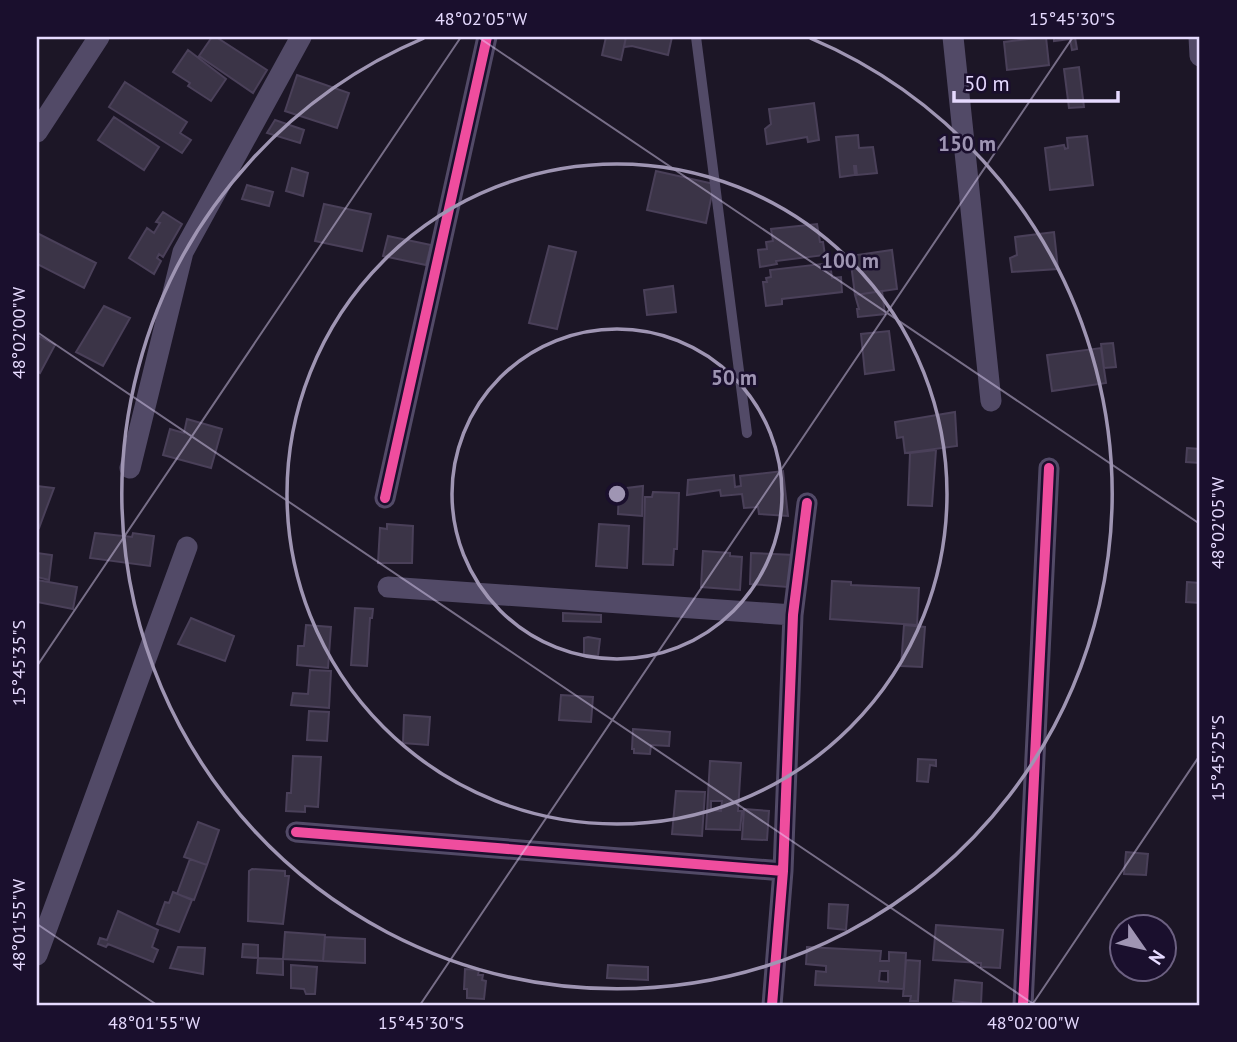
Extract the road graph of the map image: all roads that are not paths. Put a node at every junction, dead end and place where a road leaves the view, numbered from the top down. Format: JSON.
{"nodes":[{"id":1,"x":99,"y":37,"type":"edge"},
{"id":2,"x":301,"y":37,"type":"edge"},
{"id":3,"x":487,"y":37,"type":"edge"},
{"id":4,"x":696,"y":37,"type":"edge"},
{"id":5,"x":953,"y":37,"type":"edge"},
{"id":6,"x":1199,"y":37,"type":"edge"},
{"id":7,"x":1200,"y":56,"type":"edge"},
{"id":8,"x":37,"y":131,"type":"edge"},
{"id":9,"x":991,"y":401,"type":"dead end"},
{"id":10,"x":747,"y":433,"type":"dead end"},
{"id":11,"x":130,"y":468,"type":"dead end"},
{"id":12,"x":1049,"y":468,"type":"dead end"},
{"id":13,"x":385,"y":498,"type":"dead end"},
{"id":14,"x":807,"y":503,"type":"dead end"},
{"id":15,"x":187,"y":547,"type":"dead end"},
{"id":16,"x":388,"y":587,"type":"dead end"},
{"id":17,"x":793,"y":615,"type":"junction"},
{"id":18,"x":296,"y":832,"type":"dead end"},
{"id":19,"x":783,"y":871,"type":"junction"},
{"id":20,"x":37,"y":956,"type":"edge"},
{"id":21,"x":772,"y":1005,"type":"edge"},
{"id":22,"x":1023,"y":1005,"type":"edge"}],
"edges":[{"from":1,"to":8,"type":"street"},
{"from":2,"to":11,"type":"street"},
{"from":3,"to":13,"type":"street"},
{"from":4,"to":10,"type":"lane"},
{"from":5,"to":9,"type":"street"},
{"from":6,"to":7,"type":"street"},
{"from":12,"to":22,"type":"street"},
{"from":14,"to":17,"type":"street"},
{"from":15,"to":20,"type":"street"},
{"from":16,"to":17,"type":"street"},
{"from":17,"to":19,"type":"street"},
{"from":18,"to":19,"type":"street"},
{"from":19,"to":21,"type":"street"}]}
